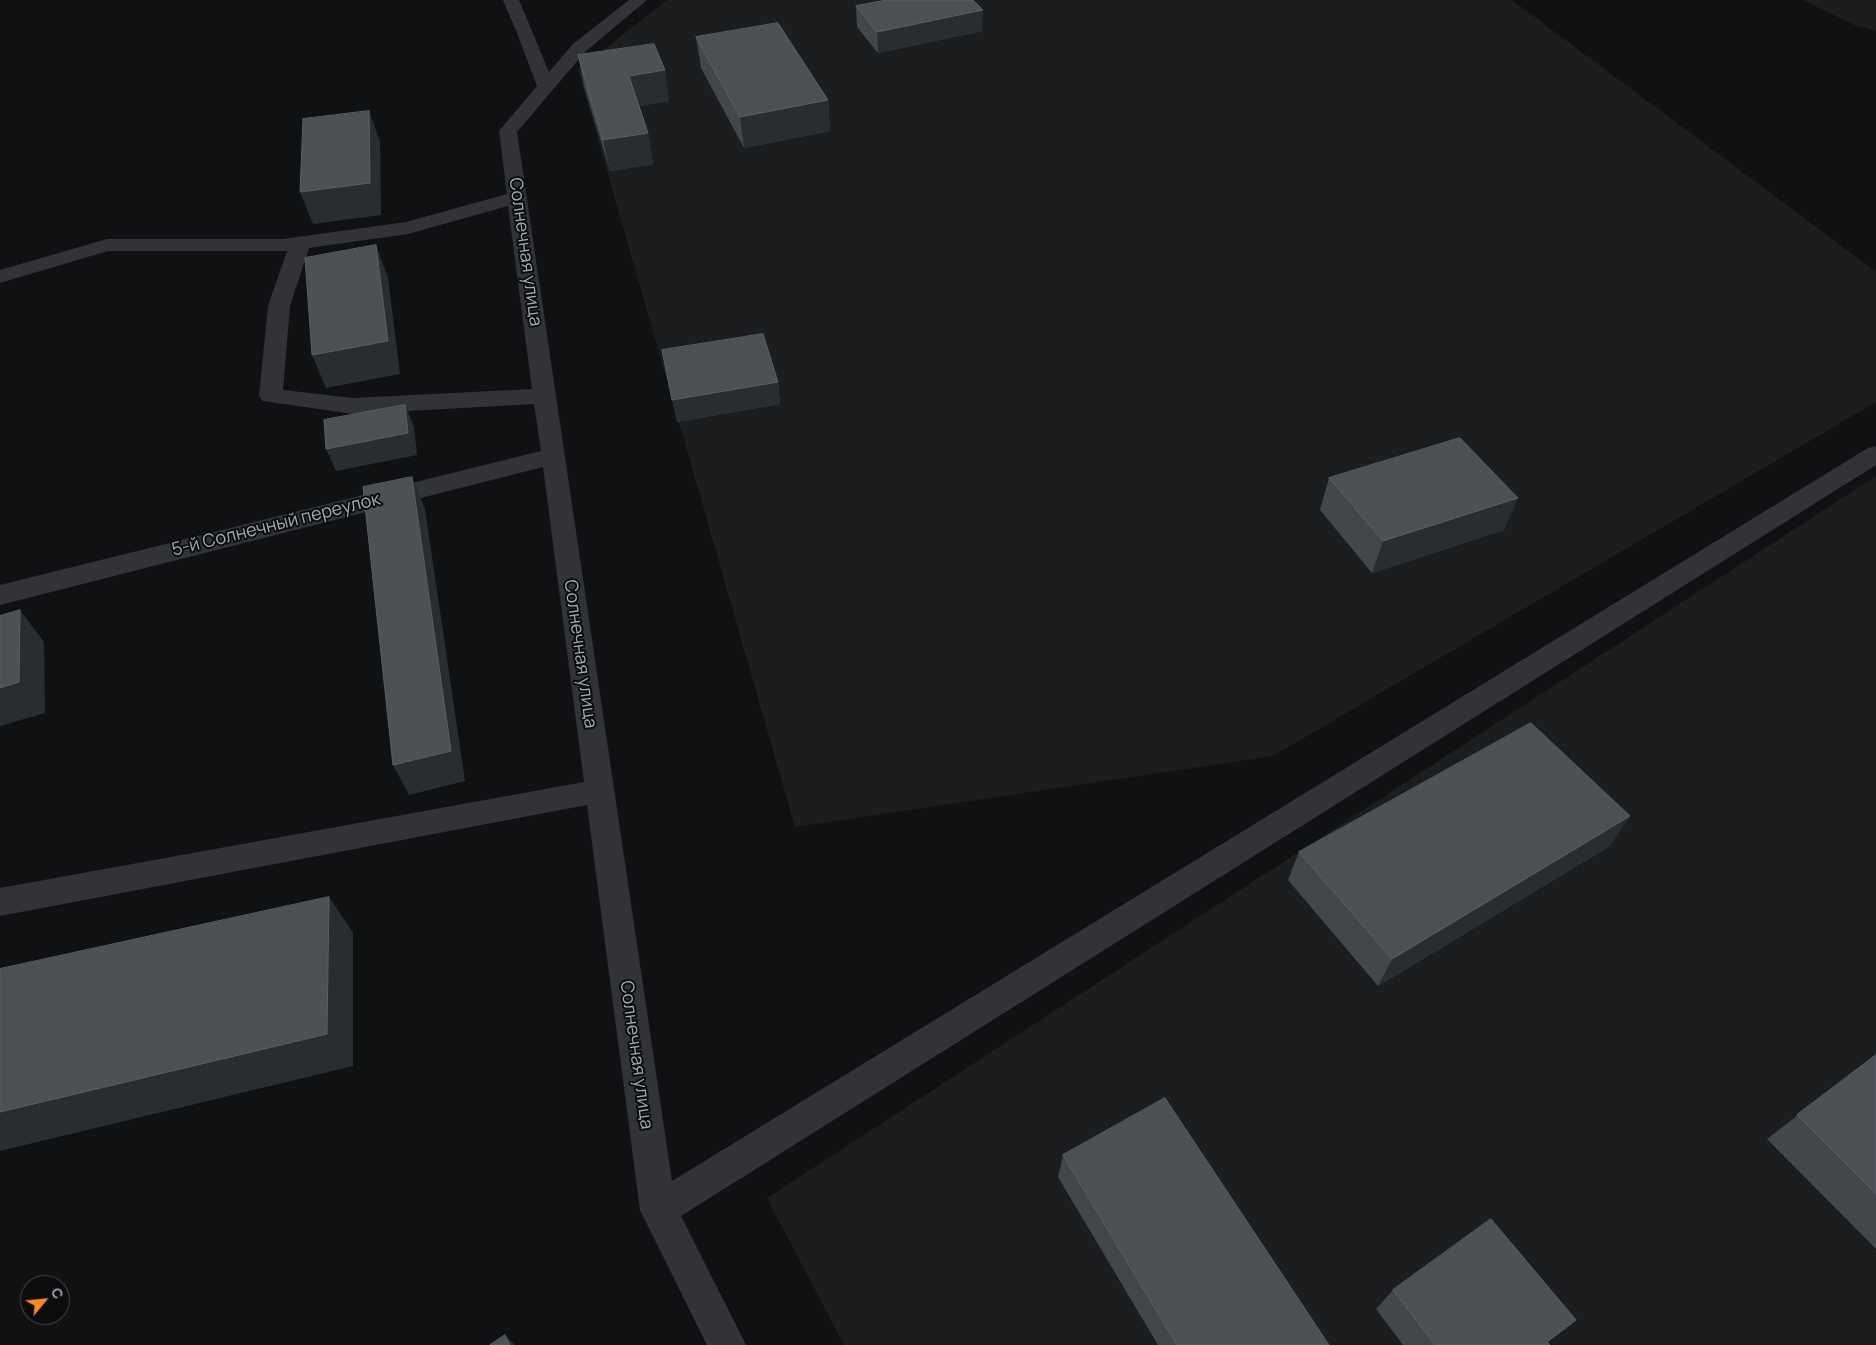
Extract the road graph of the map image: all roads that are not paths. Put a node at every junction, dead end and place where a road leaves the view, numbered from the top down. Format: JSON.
{"nodes":[{"id":1,"x":511,"y":0,"type":"edge"},
{"id":2,"x":639,"y":0,"type":"edge"},
{"id":3,"x":546,"y":87,"type":"junction"},
{"id":4,"x":517,"y":197,"type":"junction"},
{"id":5,"x":300,"y":243,"type":"junction"},
{"id":6,"x":0,"y":277,"type":"edge"},
{"id":7,"x":544,"y":396,"type":"junction"},
{"id":8,"x":1876,"y":454,"type":"edge"},
{"id":9,"x":553,"y":456,"type":"junction"},
{"id":10,"x":0,"y":595,"type":"edge"},
{"id":11,"x":599,"y":790,"type":"junction"},
{"id":12,"x":0,"y":902,"type":"edge"},
{"id":13,"x":658,"y":1210,"type":"junction"},
{"id":14,"x":727,"y":1345,"type":"edge"}],
"edges":[{"from":1,"to":3,"type":"street"},
{"from":2,"to":3,"type":"street","name":"Солнечная улица"},
{"from":3,"to":4,"type":"street","name":"Солнечная улица"},
{"from":4,"to":5,"type":"street"},
{"from":4,"to":7,"type":"street","name":"Солнечная улица"},
{"from":5,"to":6,"type":"street"},
{"from":5,"to":7,"type":"street"},
{"from":7,"to":9,"type":"street","name":"Солнечная улица"},
{"from":8,"to":13,"type":"street"},
{"from":9,"to":10,"type":"street","name":"5-й Солнечный переулок"},
{"from":9,"to":11,"type":"street","name":"Солнечная улица"},
{"from":11,"to":12,"type":"street"},
{"from":11,"to":13,"type":"street","name":"Солнечная улица"},
{"from":13,"to":14,"type":"street","name":"Солнечная улица"}]}
